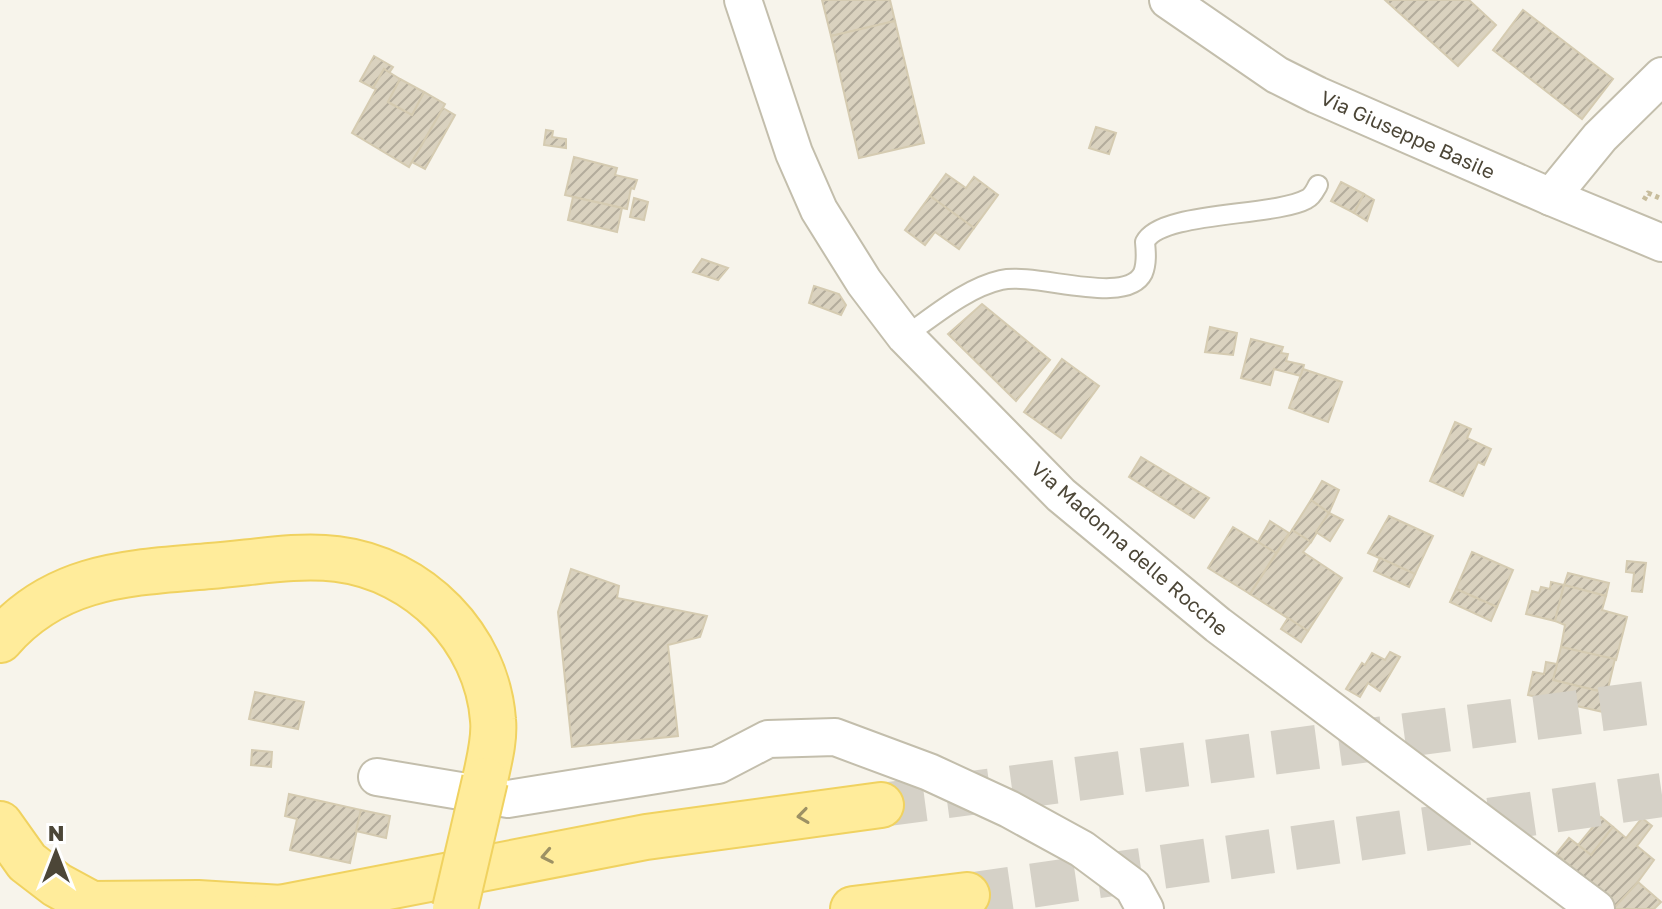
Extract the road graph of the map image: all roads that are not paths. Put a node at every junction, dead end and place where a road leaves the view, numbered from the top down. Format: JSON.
{"nodes":[{"id":1,"x":743,"y":0,"type":"edge"},
{"id":2,"x":1168,"y":0,"type":"edge"},
{"id":3,"x":1662,"y":76,"type":"edge"},
{"id":4,"x":1318,"y":185,"type":"dead end"},
{"id":5,"x":1551,"y":197,"type":"junction"},
{"id":6,"x":1662,"y":243,"type":"edge"},
{"id":7,"x":905,"y":336,"type":"junction"},
{"id":8,"x":1,"y":641,"type":"edge"},
{"id":9,"x":377,"y":777,"type":"dead end"},
{"id":10,"x":881,"y":805,"type":"tunnel mouth"},
{"id":11,"x":0,"y":824,"type":"edge"},
{"id":12,"x":967,"y":895,"type":"tunnel mouth"},
{"id":13,"x":876,"y":907,"type":"edge"},
{"id":14,"x":282,"y":908,"type":"edge"},
{"id":15,"x":274,"y":909,"type":"edge"},
{"id":16,"x":455,"y":909,"type":"edge"},
{"id":17,"x":1145,"y":909,"type":"edge"},
{"id":18,"x":1596,"y":909,"type":"edge"}],
"edges":[{"from":1,"to":7,"type":"street","name":"Via Madonna delle Rocche"},
{"from":2,"to":5,"type":"street","name":"Via Giuseppe Basile"},
{"from":3,"to":5,"type":"street"},
{"from":4,"to":7,"type":"lane"},
{"from":5,"to":6,"type":"street","name":"Via Giuseppe Basile"},
{"from":7,"to":18,"type":"street","name":"Via Madonna delle Rocche"},
{"from":8,"to":16,"type":"main road","bridge":true},
{"from":9,"to":17,"type":"street"},
{"from":10,"to":14,"type":"main road","one_way":true},
{"from":11,"to":14,"type":"main road"},
{"from":12,"to":13,"type":"main road"},
{"from":14,"to":15,"type":"main road"}]}
